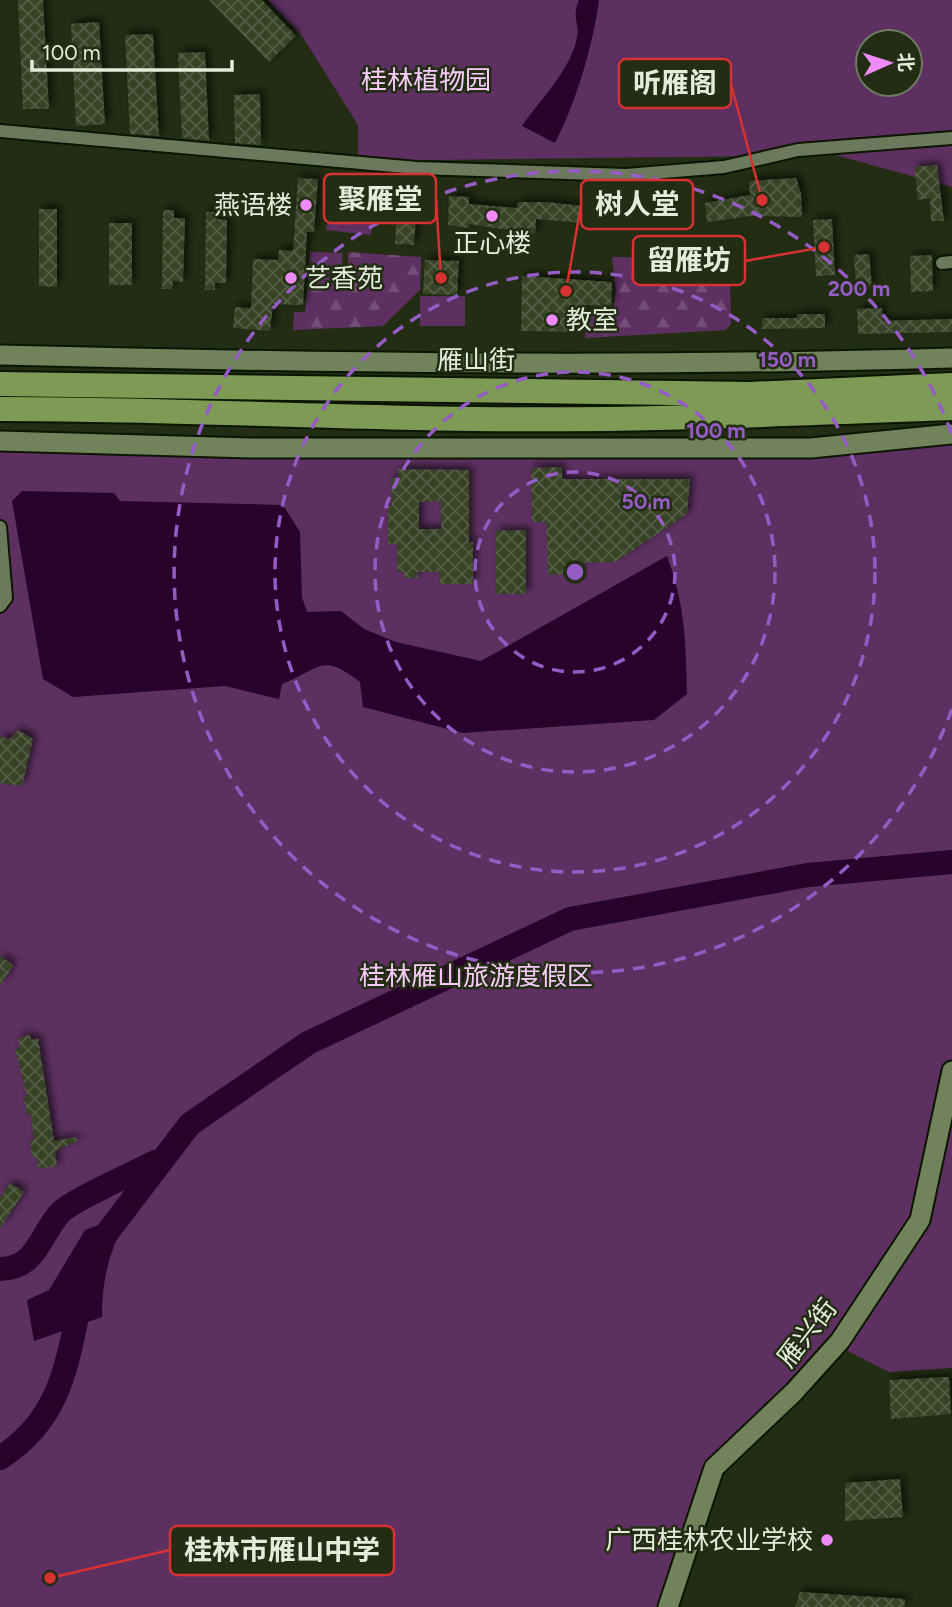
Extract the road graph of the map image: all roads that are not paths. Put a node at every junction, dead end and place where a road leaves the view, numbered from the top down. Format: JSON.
{"nodes":[{"id":1,"x":0,"y":131,"type":"edge"},
{"id":2,"x":952,"y":138,"type":"edge"},
{"id":3,"x":0,"y":355,"type":"edge"},
{"id":4,"x":952,"y":358,"type":"edge"},
{"id":5,"x":0,"y":384,"type":"edge"},
{"id":6,"x":952,"y":385,"type":"edge"},
{"id":7,"x":952,"y":408,"type":"edge"},
{"id":8,"x":0,"y":409,"type":"edge"},
{"id":9,"x":952,"y":434,"type":"edge"},
{"id":10,"x":0,"y":441,"type":"edge"},
{"id":11,"x":0,"y":527,"type":"edge"},
{"id":12,"x":0,"y":606,"type":"edge"},
{"id":13,"x":952,"y":1071,"type":"edge"},
{"id":14,"x":668,"y":1607,"type":"edge"}],
"edges":[{"from":1,"to":2,"type":"street"},
{"from":3,"to":4,"type":"street"},
{"from":5,"to":6,"type":"highway","name":"雁山街"},
{"from":7,"to":8,"type":"highway"},
{"from":9,"to":10,"type":"street"},
{"from":11,"to":12,"type":"street"},
{"from":13,"to":14,"type":"street","name":"雁兴街"}]}
